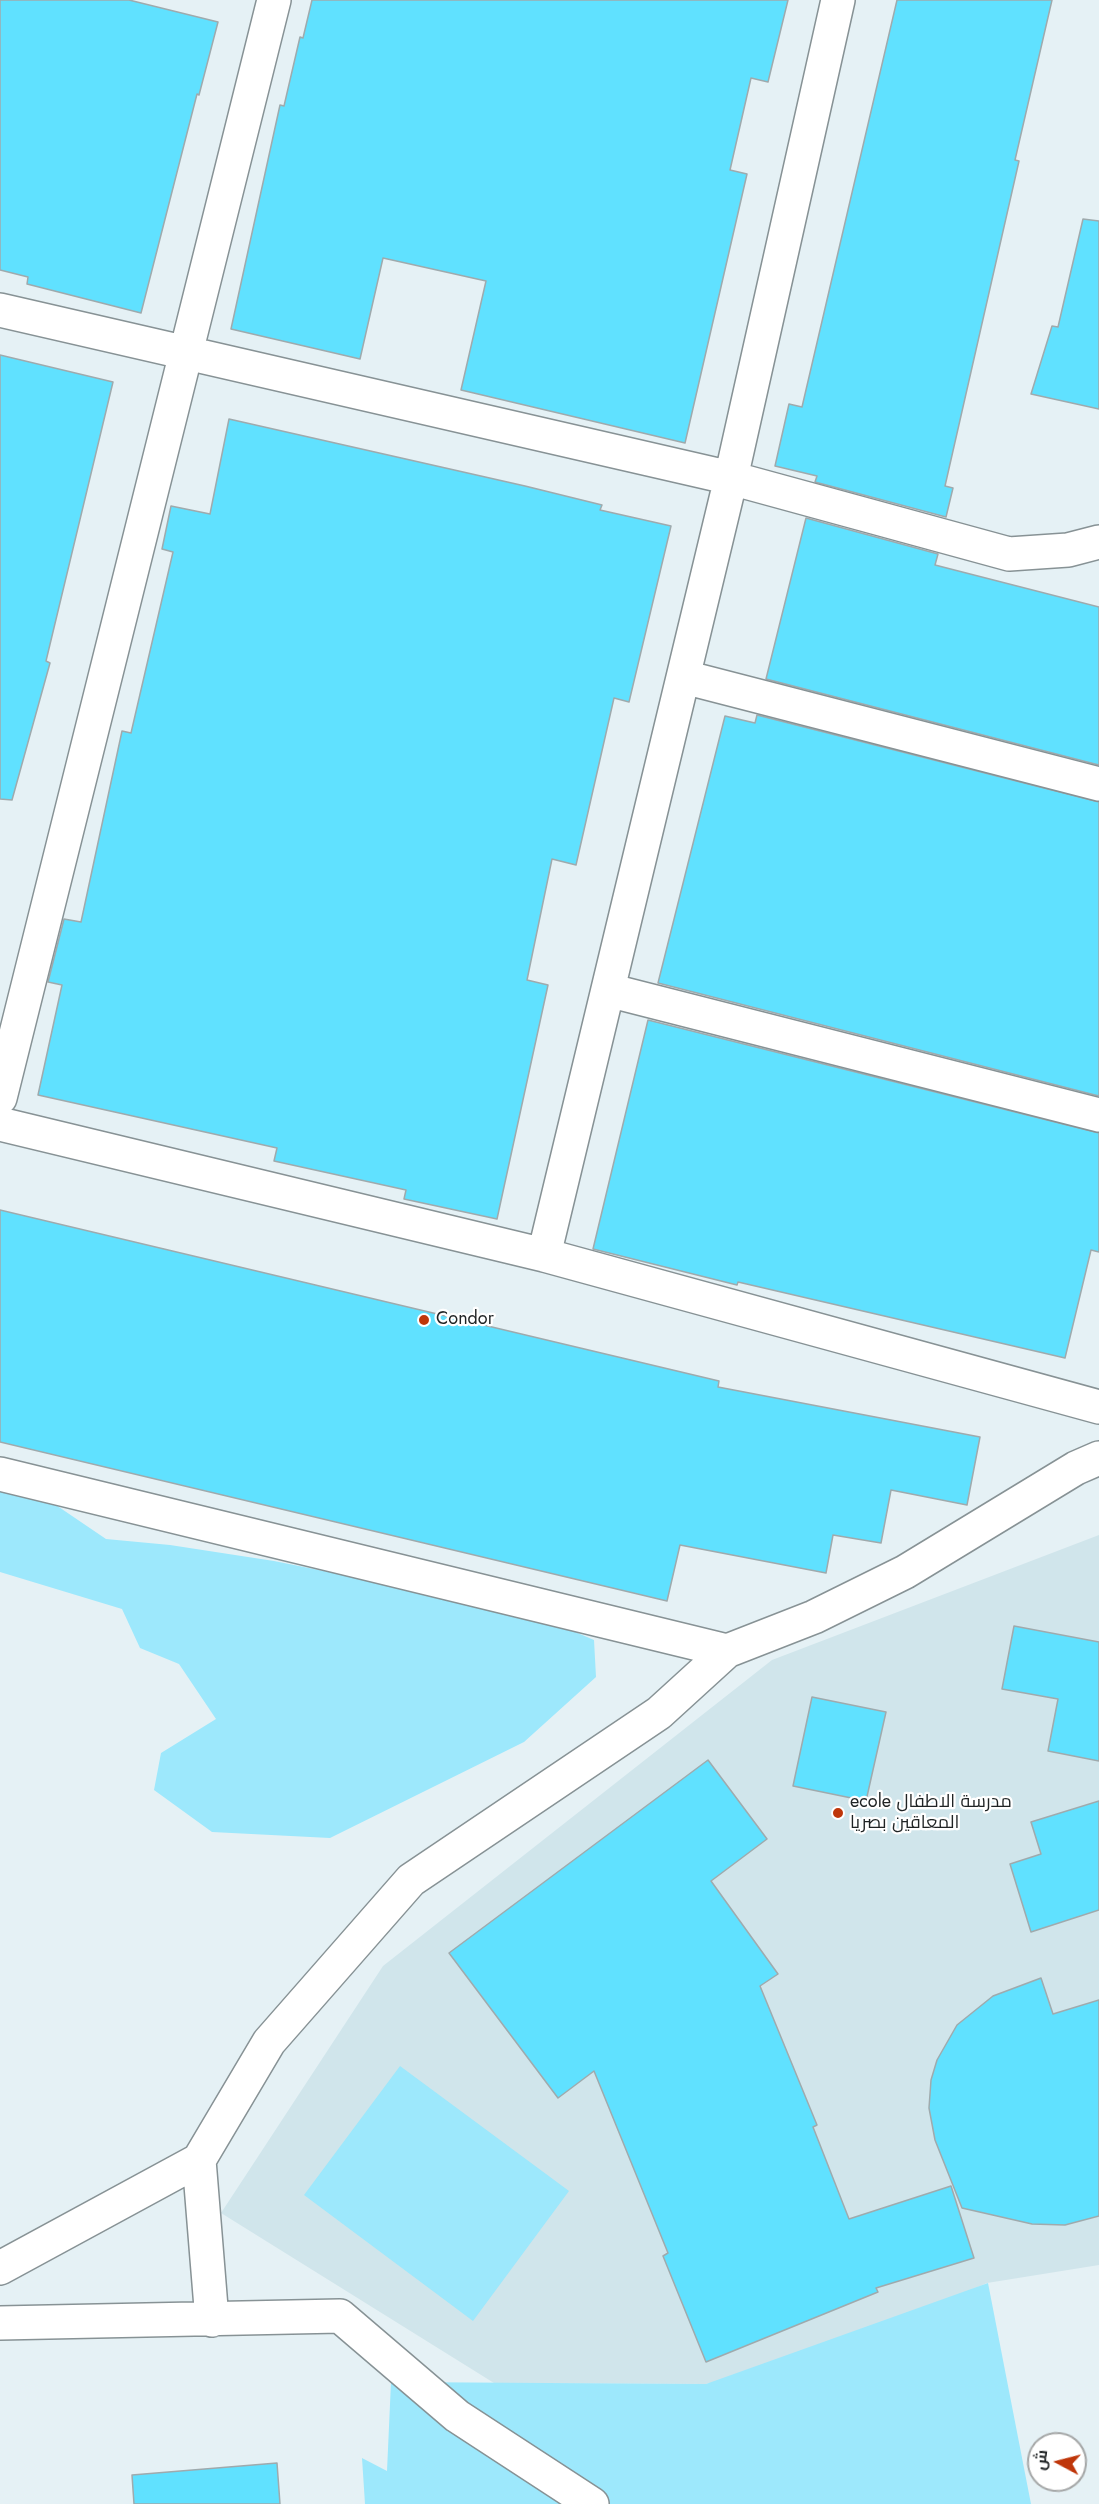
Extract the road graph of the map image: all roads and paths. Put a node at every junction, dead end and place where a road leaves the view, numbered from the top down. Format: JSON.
{"nodes":[{"id":1,"x":274,"y":0,"type":"edge"},
{"id":2,"x":838,"y":0,"type":"edge"},
{"id":3,"x":0,"y":310,"type":"edge"},
{"id":4,"x":186,"y":352,"type":"junction"},
{"id":5,"x":731,"y":478,"type":"junction"},
{"id":6,"x":1099,"y":542,"type":"edge"},
{"id":7,"x":684,"y":677,"type":"junction"},
{"id":8,"x":1099,"y":784,"type":"edge"},
{"id":9,"x":608,"y":990,"type":"junction"},
{"id":10,"x":0,"y":1098,"type":"edge"},
{"id":11,"x":1099,"y":1115,"type":"edge"},
{"id":12,"x":0,"y":1124,"type":"edge"},
{"id":13,"x":544,"y":1255,"type":"junction"},
{"id":14,"x":1099,"y":1407,"type":"edge"},
{"id":15,"x":1099,"y":1458,"type":"edge"},
{"id":16,"x":0,"y":1474,"type":"edge"},
{"id":17,"x":727,"y":1651,"type":"junction"},
{"id":18,"x":199,"y":2160,"type":"junction"},
{"id":19,"x":0,"y":2268,"type":"edge"},
{"id":20,"x":212,"y":2320,"type":"junction"},
{"id":21,"x":0,"y":2323,"type":"edge"},
{"id":22,"x":592,"y":2504,"type":"edge"}],
"edges":[{"from":1,"to":4,"type":"street"},
{"from":2,"to":5,"type":"street"},
{"from":3,"to":4,"type":"street"},
{"from":4,"to":5,"type":"street"},
{"from":4,"to":10,"type":"street"},
{"from":5,"to":6,"type":"street"},
{"from":5,"to":7,"type":"street"},
{"from":7,"to":8,"type":"street"},
{"from":7,"to":9,"type":"street"},
{"from":9,"to":11,"type":"street"},
{"from":9,"to":13,"type":"street"},
{"from":12,"to":13,"type":"street"},
{"from":13,"to":14,"type":"street"},
{"from":15,"to":17,"type":"street"},
{"from":16,"to":17,"type":"street"},
{"from":17,"to":18,"type":"street"},
{"from":18,"to":19,"type":"street"},
{"from":18,"to":20,"type":"street"},
{"from":20,"to":21,"type":"street"},
{"from":20,"to":22,"type":"street"}]}
